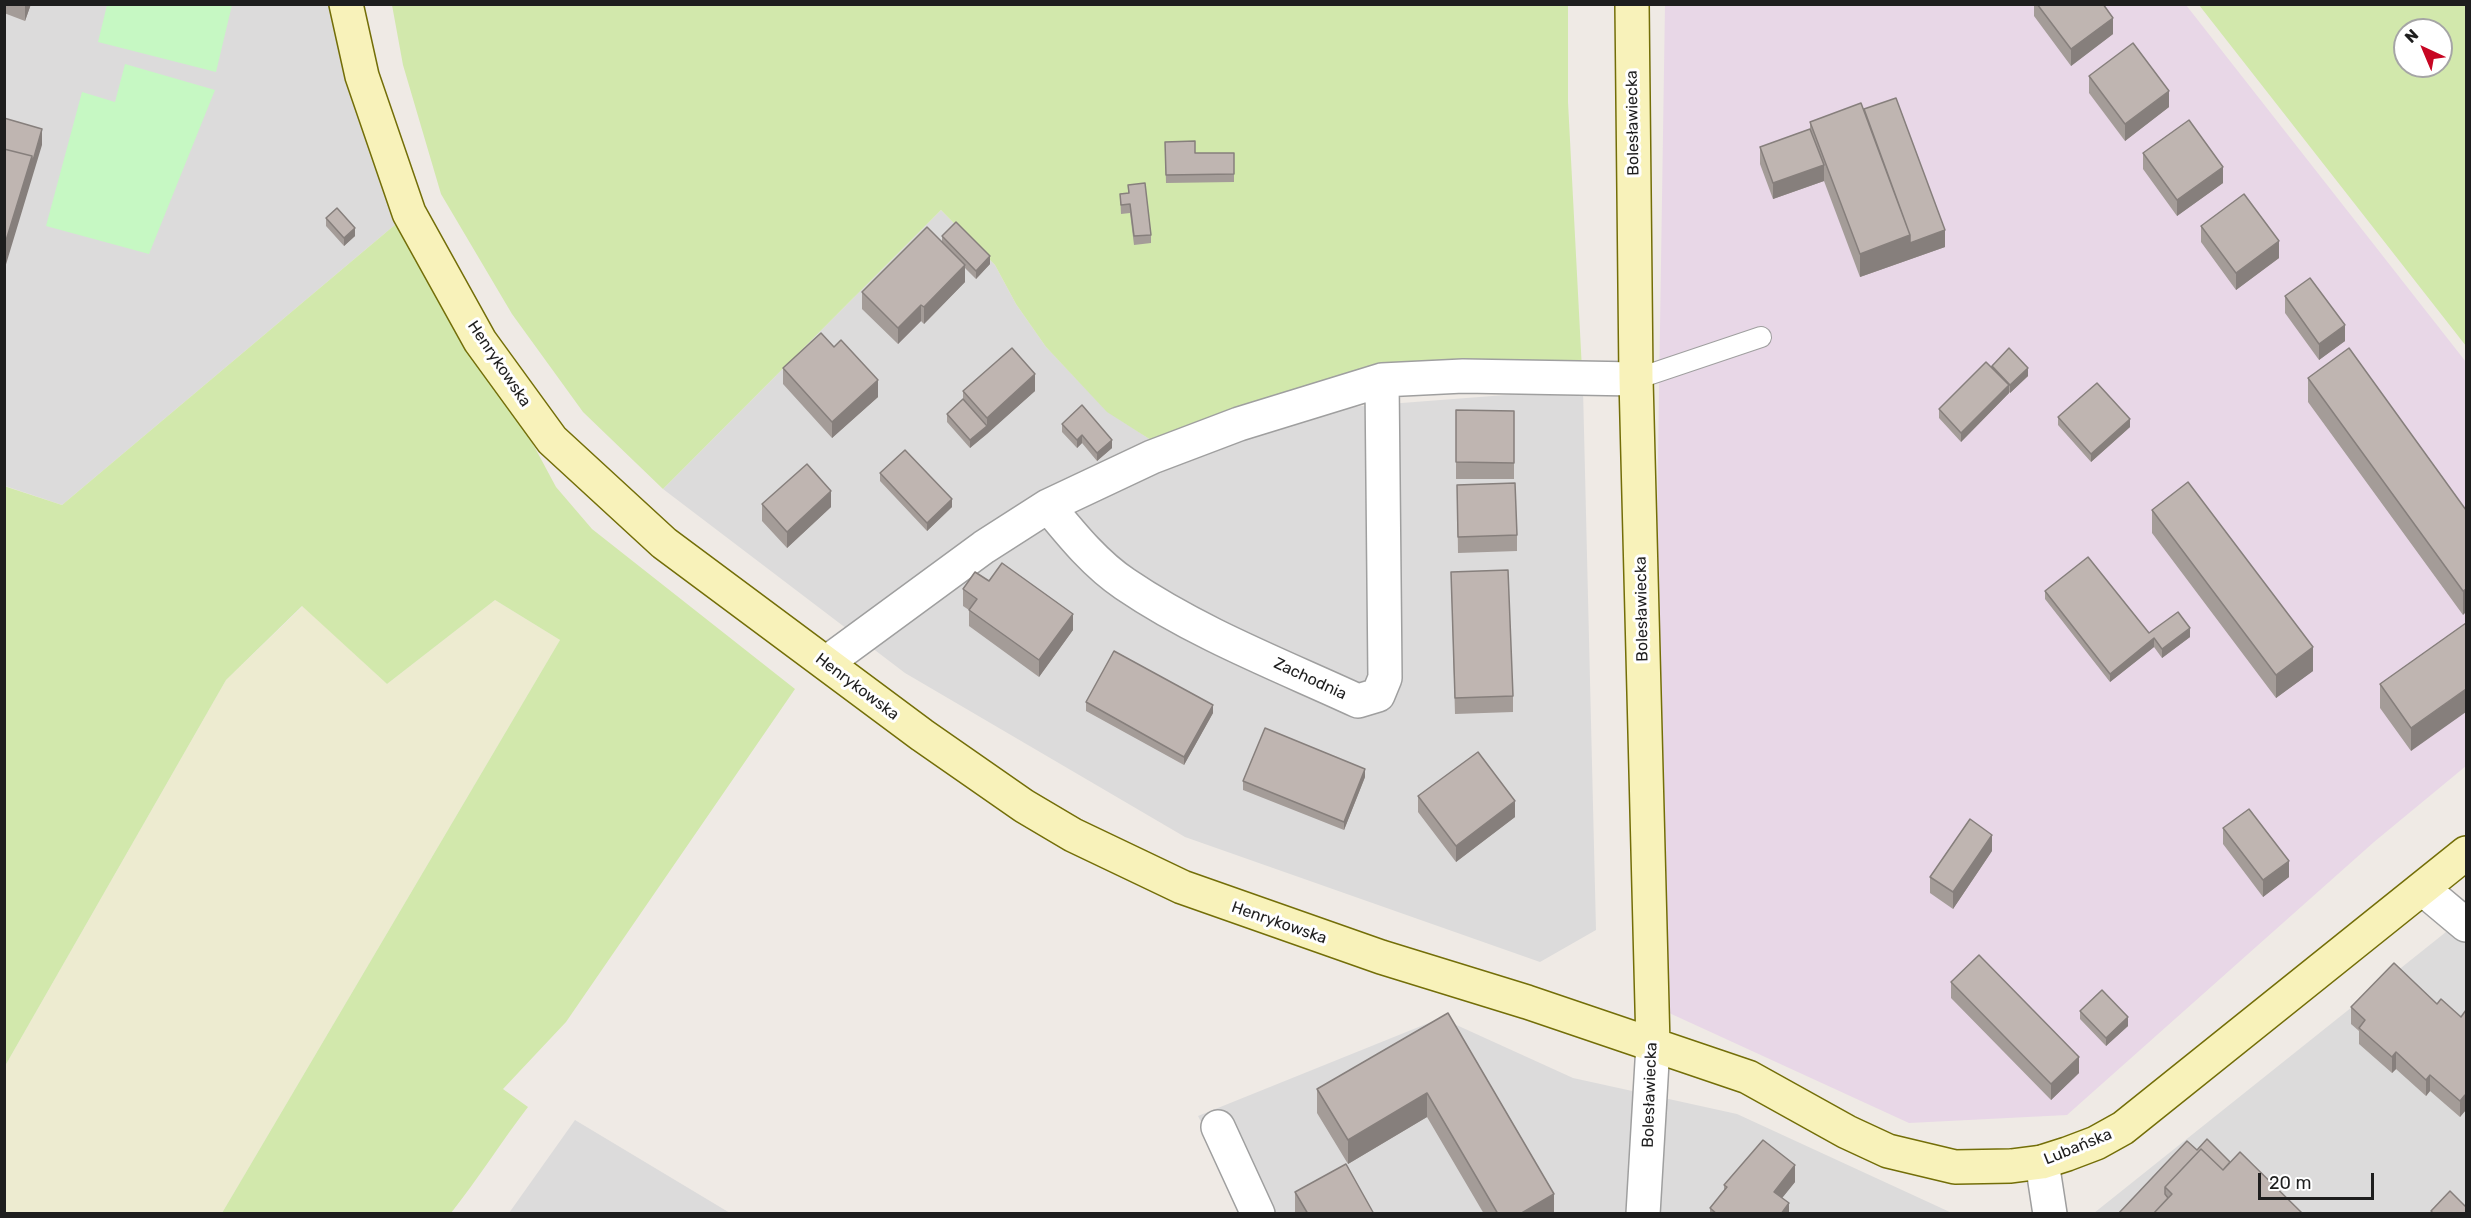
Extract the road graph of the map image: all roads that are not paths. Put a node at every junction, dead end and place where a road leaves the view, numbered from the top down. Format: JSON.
{"nodes":[{"id":1,"x":346,"y":4,"type":"edge"},
{"id":2,"x":1632,"y":4,"type":"edge"},
{"id":3,"x":1761,"y":337,"type":"dead end"},
{"id":4,"x":1636,"y":379,"type":"junction"},
{"id":5,"x":1382,"y":381,"type":"junction"},
{"id":6,"x":1048,"y":506,"type":"junction"},
{"id":7,"x":825,"y":663,"type":"junction"},
{"id":8,"x":2466,"y":853,"type":"edge"},
{"id":9,"x":2422,"y":889,"type":"junction"},
{"id":10,"x":2466,"y":925,"type":"edge"},
{"id":11,"x":1653,"y":1045,"type":"junction"},
{"id":12,"x":1218,"y":1127,"type":"dead end"},
{"id":13,"x":2042,"y":1162,"type":"junction"},
{"id":14,"x":1258,"y":1214,"type":"edge"},
{"id":15,"x":1643,"y":1214,"type":"edge"},
{"id":16,"x":2050,"y":1214,"type":"edge"}],
"edges":[{"from":1,"to":7,"type":"main road","name":"Henrykowska"},
{"from":2,"to":4,"type":"main road","name":"Bolesławiecka"},
{"from":3,"to":4,"type":"lane"},
{"from":4,"to":5,"type":"street"},
{"from":4,"to":11,"type":"main road","name":"Bolesławiecka"},
{"from":5,"to":6,"type":"street"},
{"from":5,"to":6,"type":"street","name":"Zachodnia"},
{"from":6,"to":7,"type":"street"},
{"from":7,"to":11,"type":"main road","name":"Henrykowska"},
{"from":8,"to":9,"type":"main road","name":"Lubańska"},
{"from":9,"to":10,"type":"street"},
{"from":9,"to":13,"type":"main road","name":"Lubańska"},
{"from":11,"to":13,"type":"main road","name":"Lubańska"},
{"from":11,"to":15,"type":"street","name":"Bolesławiecka"},
{"from":12,"to":14,"type":"street"},
{"from":13,"to":16,"type":"street"}]}
